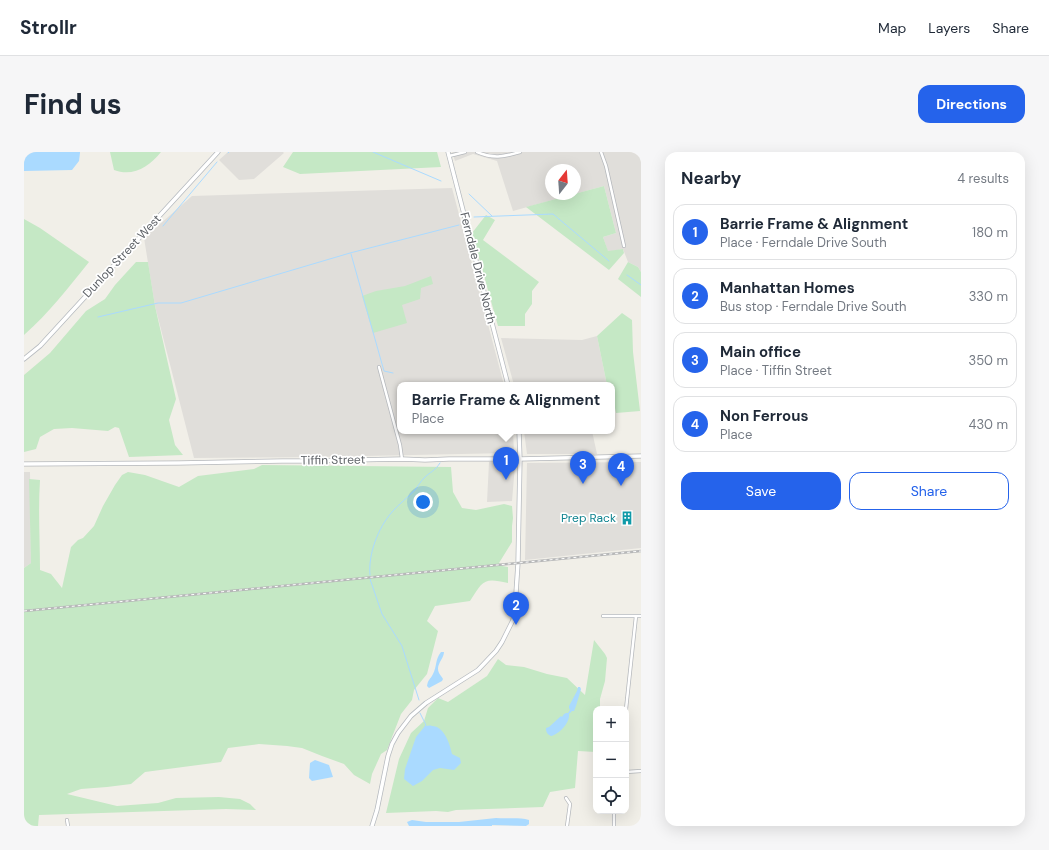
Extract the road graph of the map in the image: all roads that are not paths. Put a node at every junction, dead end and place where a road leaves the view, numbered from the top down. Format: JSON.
{"nodes":[{"id":1,"x":218,"y":152,"type":"edge"},
{"id":2,"x":448,"y":152,"type":"edge"},
{"id":3,"x":465,"y":152,"type":"edge"},
{"id":4,"x":477,"y":152,"type":"edge"},
{"id":5,"x":520,"y":152,"type":"edge"},
{"id":6,"x":601,"y":152,"type":"edge"},
{"id":7,"x":449,"y":156,"type":"junction"},
{"id":8,"x":624,"y":246,"type":"dead end"},
{"id":9,"x":24,"y":359,"type":"edge"},
{"id":10,"x":379,"y":367,"type":"dead end"},
{"id":11,"x":507,"y":382,"type":"edge"},
{"id":12,"x":397,"y":434,"type":"edge"},
{"id":13,"x":397,"y":434,"type":"edge"},
{"id":14,"x":519,"y":434,"type":"edge"},
{"id":15,"x":641,"y":456,"type":"edge"},
{"id":16,"x":402,"y":459,"type":"junction"},
{"id":17,"x":520,"y":459,"type":"junction"},
{"id":18,"x":24,"y":464,"type":"edge"},
{"id":19,"x":603,"y":616,"type":"dead end"},
{"id":20,"x":636,"y":616,"type":"junction"},
{"id":21,"x":641,"y":616,"type":"edge"},
{"id":22,"x":626,"y":706,"type":"edge"},
{"id":23,"x":629,"y":772,"type":"edge"},
{"id":24,"x":641,"y":772,"type":"edge"},
{"id":25,"x":566,"y":798,"type":"dead end"},
{"id":26,"x":614,"y":814,"type":"edge"},
{"id":27,"x":67,"y":820,"type":"dead end"},
{"id":28,"x":68,"y":826,"type":"edge"},
{"id":29,"x":372,"y":826,"type":"edge"},
{"id":30,"x":567,"y":826,"type":"edge"},
{"id":31,"x":614,"y":826,"type":"edge"}],
"edges":[{"from":1,"to":9,"type":"main road","name":"Dunlop Street West"},
{"from":2,"to":7,"type":"main road","name":"Ferndale Drive North"},
{"from":3,"to":7,"type":"street"},
{"from":4,"to":5,"type":"street"},
{"from":6,"to":8,"type":"street"},
{"from":7,"to":11,"type":"main road","name":"Ferndale Drive North"},
{"from":10,"to":13,"type":"street"},
{"from":12,"to":16,"type":"street"},
{"from":14,"to":17,"type":"main road"},
{"from":15,"to":17,"type":"main road","name":"Tiffin Street"},
{"from":16,"to":17,"type":"main road","name":"Tiffin Street"},
{"from":16,"to":18,"type":"main road","name":"Tiffin Street"},
{"from":17,"to":29,"type":"main road"},
{"from":19,"to":20,"type":"street"},
{"from":20,"to":21,"type":"street"},
{"from":20,"to":22,"type":"street"},
{"from":23,"to":24,"type":"street"},
{"from":25,"to":30,"type":"street"},
{"from":26,"to":31,"type":"street"},
{"from":27,"to":28,"type":"street"}]}
